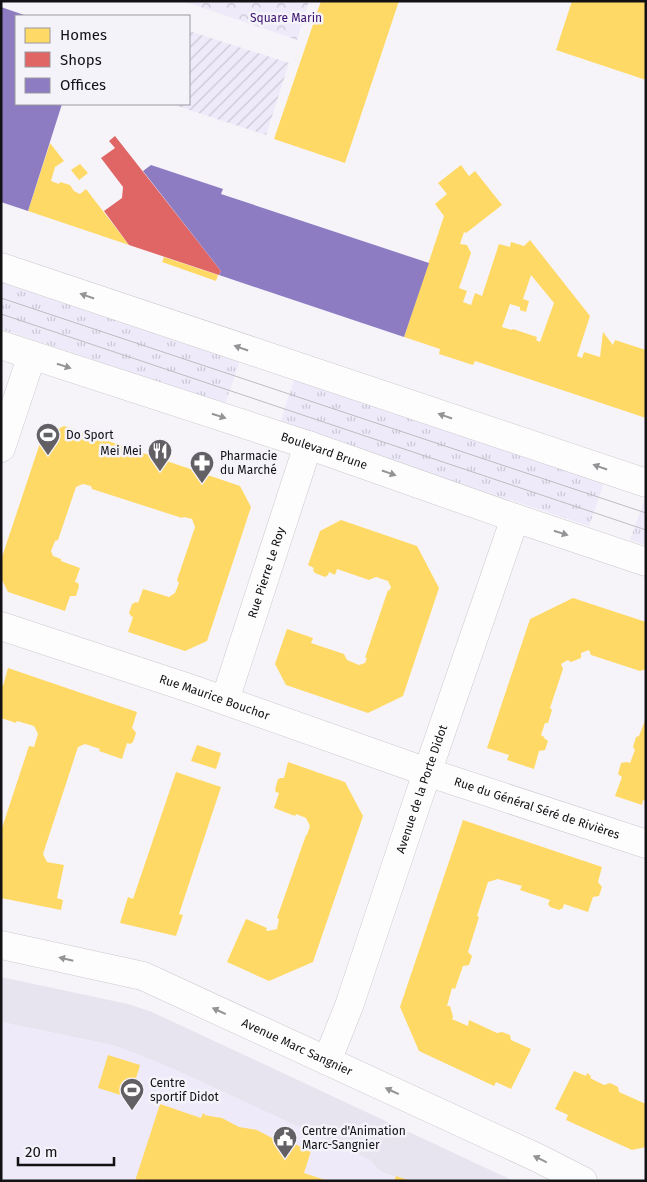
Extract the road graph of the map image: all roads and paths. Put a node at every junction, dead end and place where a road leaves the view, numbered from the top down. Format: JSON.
{"nodes":[{"id":1,"x":1,"y":267,"type":"edge"},
{"id":2,"x":1,"y":345,"type":"edge"},
{"id":3,"x":32,"y":355,"type":"junction"},
{"id":4,"x":308,"y":445,"type":"junction"},
{"id":5,"x":1,"y":448,"type":"edge"},
{"id":6,"x":646,"y":482,"type":"edge"},
{"id":7,"x":515,"y":518,"type":"junction"},
{"id":8,"x":646,"y":562,"type":"edge"},
{"id":9,"x":1,"y":626,"type":"edge"},
{"id":10,"x":225,"y":700,"type":"junction"},
{"id":11,"x":428,"y":772,"type":"junction"},
{"id":12,"x":646,"y":844,"type":"edge"},
{"id":13,"x":1,"y":945,"type":"edge"},
{"id":14,"x":327,"y":1060,"type":"junction"},
{"id":15,"x":583,"y":1181,"type":"edge"}],
"edges":[{"from":6,"to":1,"type":"street","one_way":true},
{"from":2,"to":3,"type":"street","name":"Boulevard Brune"},
{"from":3,"to":4,"type":"street","name":"Boulevard Brune","one_way":true},
{"from":3,"to":5,"type":"street"},
{"from":4,"to":7,"type":"street","name":"Boulevard Brune","one_way":true},
{"from":4,"to":10,"type":"street","name":"Rue Pierre Le Roy"},
{"from":7,"to":8,"type":"street","name":"Boulevard Brune","one_way":true},
{"from":7,"to":11,"type":"street","name":"Avenue de la Porte Didot"},
{"from":9,"to":10,"type":"street","name":"Rue Maurice Bouchor"},
{"from":10,"to":11,"type":"street","name":"Rue Maurice Bouchor"},
{"from":11,"to":12,"type":"street","name":"Rue du Général Séré de Rivières"},
{"from":11,"to":14,"type":"street","name":"Avenue de la Porte Didot"},
{"from":14,"to":13,"type":"street","name":"Avenue Marc Sangnier","one_way":true},
{"from":15,"to":14,"type":"street","name":"Avenue Marc Sangnier","one_way":true}]}
